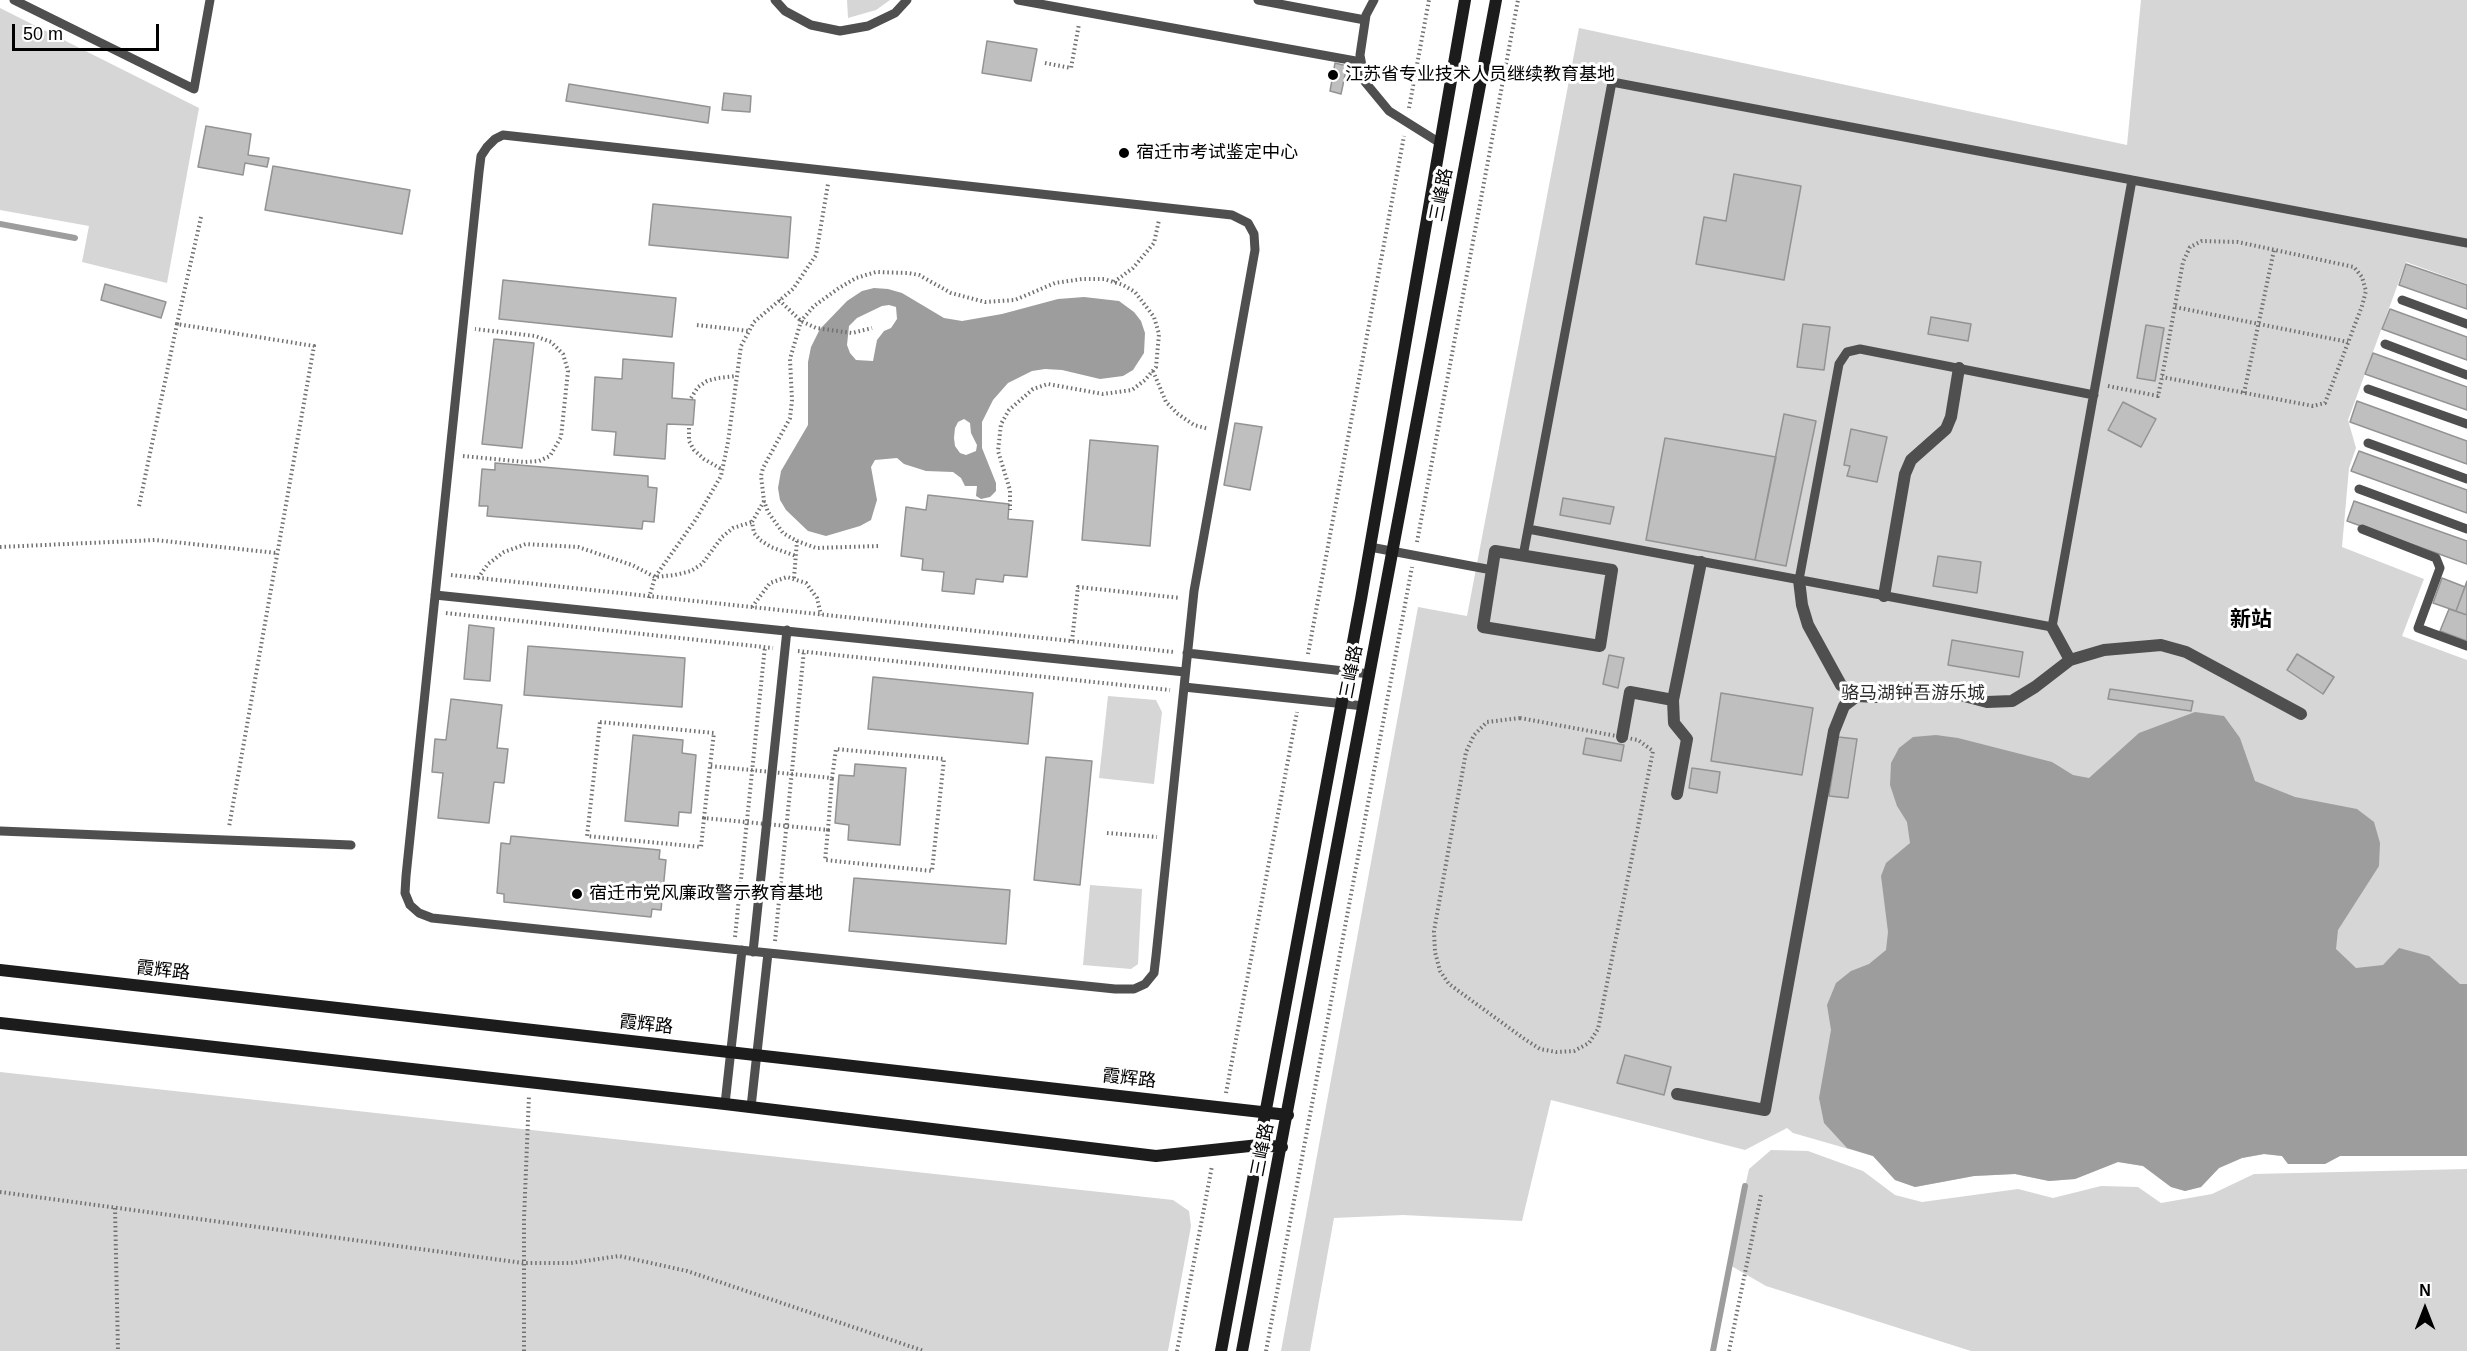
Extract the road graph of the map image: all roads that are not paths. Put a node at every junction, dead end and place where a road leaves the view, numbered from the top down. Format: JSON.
{"nodes":[{"id":1,"x":14,"y":0,"type":"edge"},
{"id":2,"x":210,"y":0,"type":"edge"},
{"id":3,"x":775,"y":0,"type":"edge"},
{"id":4,"x":907,"y":0,"type":"edge"},
{"id":5,"x":1018,"y":0,"type":"edge"},
{"id":6,"x":1258,"y":0,"type":"edge"},
{"id":7,"x":1324,"y":0,"type":"edge"},
{"id":8,"x":1374,"y":0,"type":"edge"},
{"id":9,"x":1465,"y":0,"type":"edge"},
{"id":10,"x":1496,"y":0,"type":"edge"},
{"id":11,"x":1322,"y":12,"type":"junction"},
{"id":12,"x":1365,"y":20,"type":"junction"},
{"id":13,"x":1361,"y":62,"type":"junction"},
{"id":14,"x":1440,"y":143,"type":"junction"},
{"id":15,"x":2132,"y":180,"type":"junction"},
{"id":16,"x":2467,"y":243,"type":"edge"},
{"id":17,"x":2402,"y":300,"type":"dead end"},
{"id":18,"x":2467,"y":324,"type":"edge"},
{"id":19,"x":2385,"y":344,"type":"dead end"},
{"id":20,"x":1959,"y":368,"type":"junction"},
{"id":21,"x":2467,"y":375,"type":"edge"},
{"id":22,"x":2368,"y":389,"type":"dead end"},
{"id":23,"x":2094,"y":395,"type":"junction"},
{"id":24,"x":2467,"y":424,"type":"edge"},
{"id":25,"x":2368,"y":443,"type":"dead end"},
{"id":26,"x":2467,"y":479,"type":"edge"},
{"id":27,"x":2359,"y":489,"type":"dead end"},
{"id":28,"x":1528,"y":529,"type":"junction"},
{"id":29,"x":2362,"y":529,"type":"dead end"},
{"id":30,"x":2467,"y":529,"type":"edge"},
{"id":31,"x":1370,"y":547,"type":"junction"},
{"id":32,"x":1393,"y":551,"type":"junction"},
{"id":33,"x":1523,"y":555,"type":"junction"},
{"id":34,"x":1701,"y":562,"type":"junction"},
{"id":35,"x":1492,"y":570,"type":"junction"},
{"id":36,"x":1799,"y":580,"type":"junction"},
{"id":37,"x":435,"y":595,"type":"junction"},
{"id":38,"x":1884,"y":596,"type":"junction"},
{"id":39,"x":2052,"y":627,"type":"junction"},
{"id":40,"x":787,"y":630,"type":"junction"},
{"id":41,"x":2467,"y":646,"type":"edge"},
{"id":42,"x":1187,"y":653,"type":"junction"},
{"id":43,"x":2070,"y":660,"type":"junction"},
{"id":44,"x":1185,"y":672,"type":"junction"},
{"id":45,"x":1348,"y":673,"type":"junction"},
{"id":46,"x":1370,"y":674,"type":"junction"},
{"id":47,"x":1183,"y":689,"type":"junction"},
{"id":48,"x":1857,"y":696,"type":"junction"},
{"id":49,"x":1673,"y":700,"type":"junction"},
{"id":50,"x":1342,"y":705,"type":"junction"},
{"id":51,"x":1364,"y":706,"type":"junction"},
{"id":52,"x":2301,"y":714,"type":"dead end"},
{"id":53,"x":1622,"y":737,"type":"road end"},
{"id":54,"x":1677,"y":794,"type":"dead end"},
{"id":55,"x":0,"y":831,"type":"edge"},
{"id":56,"x":351,"y":845,"type":"dead end"},
{"id":57,"x":738,"y":950,"type":"junction"},
{"id":58,"x":753,"y":952,"type":"junction"},
{"id":59,"x":770,"y":953,"type":"junction"},
{"id":60,"x":0,"y":970,"type":"edge"},
{"id":61,"x":0,"y":1023,"type":"edge"},
{"id":62,"x":731,"y":1052,"type":"junction"},
{"id":63,"x":757,"y":1055,"type":"junction"},
{"id":64,"x":1677,"y":1094,"type":"dead end"},
{"id":65,"x":725,"y":1104,"type":"junction"},
{"id":66,"x":751,"y":1107,"type":"junction"},
{"id":67,"x":1265,"y":1112,"type":"junction"},
{"id":68,"x":1288,"y":1115,"type":"junction"},
{"id":69,"x":1259,"y":1145,"type":"junction"},
{"id":70,"x":1282,"y":1147,"type":"junction"},
{"id":71,"x":1221,"y":1351,"type":"edge"},
{"id":72,"x":1242,"y":1351,"type":"edge"}],
"edges":[{"from":1,"to":2,"type":"lane"},
{"from":3,"to":4,"type":"lane"},
{"from":5,"to":13,"type":"lane"},
{"from":6,"to":11,"type":"lane"},
{"from":7,"to":11,"type":"lane"},
{"from":8,"to":12,"type":"lane"},
{"from":9,"to":14,"type":"main road","name":"三峰路"},
{"from":10,"to":32,"type":"main road","name":"三峰路"},
{"from":11,"to":12,"type":"lane"},
{"from":12,"to":13,"type":"lane"},
{"from":13,"to":14,"type":"lane"},
{"from":14,"to":31,"type":"main road","name":"三峰路"},
{"from":15,"to":16,"type":"lane"},
{"from":15,"to":23,"type":"lane"},
{"from":15,"to":28,"type":"lane"},
{"from":17,"to":18,"type":"lane"},
{"from":19,"to":21,"type":"lane"},
{"from":20,"to":23,"type":"lane"},
{"from":20,"to":36,"type":"lane"},
{"from":20,"to":38,"type":"street"},
{"from":22,"to":24,"type":"lane"},
{"from":23,"to":39,"type":"lane"},
{"from":25,"to":26,"type":"lane"},
{"from":27,"to":30,"type":"lane"},
{"from":28,"to":33,"type":"lane"},
{"from":28,"to":34,"type":"lane"},
{"from":29,"to":41,"type":"lane"},
{"from":31,"to":32,"type":"lane"},
{"from":31,"to":45,"type":"main road","name":"三峰路"},
{"from":32,"to":35,"type":"lane"},
{"from":32,"to":46,"type":"main road","name":"三峰路"},
{"from":33,"to":35,"type":"street"},
{"from":33,"to":35,"type":"street"},
{"from":34,"to":36,"type":"lane"},
{"from":34,"to":49,"type":"street"},
{"from":36,"to":38,"type":"lane"},
{"from":36,"to":48,"type":"street"},
{"from":37,"to":40,"type":"lane"},
{"from":37,"to":42,"type":"lane"},
{"from":37,"to":57,"type":"lane"},
{"from":38,"to":39,"type":"lane"},
{"from":39,"to":43,"type":"street"},
{"from":40,"to":44,"type":"lane"},
{"from":40,"to":58,"type":"lane"},
{"from":42,"to":44,"type":"lane"},
{"from":42,"to":45,"type":"lane"},
{"from":43,"to":48,"type":"street"},
{"from":43,"to":52,"type":"street"},
{"from":44,"to":47,"type":"lane"},
{"from":45,"to":46,"type":"lane"},
{"from":45,"to":50,"type":"main road","name":"三峰路"},
{"from":46,"to":51,"type":"main road","name":"三峰路"},
{"from":47,"to":50,"type":"lane"},
{"from":47,"to":59,"type":"lane"},
{"from":48,"to":64,"type":"street"},
{"from":49,"to":53,"type":"street"},
{"from":49,"to":54,"type":"street"},
{"from":50,"to":51,"type":"lane"},
{"from":50,"to":67,"type":"main road","name":"三峰路"},
{"from":51,"to":68,"type":"main road","name":"三峰路"},
{"from":55,"to":56,"type":"lane"},
{"from":57,"to":58,"type":"lane"},
{"from":57,"to":62,"type":"lane"},
{"from":58,"to":59,"type":"lane"},
{"from":59,"to":63,"type":"lane"},
{"from":60,"to":62,"type":"main road","name":"霞辉路"},
{"from":61,"to":65,"type":"main road"},
{"from":62,"to":63,"type":"main road","name":"霞辉路"},
{"from":62,"to":65,"type":"lane"},
{"from":63,"to":66,"type":"lane"},
{"from":63,"to":67,"type":"main road","name":"霞辉路"},
{"from":65,"to":66,"type":"main road"},
{"from":66,"to":69,"type":"main road"},
{"from":67,"to":68,"type":"main road","name":"霞辉路"},
{"from":67,"to":69,"type":"main road","name":"三峰路"},
{"from":68,"to":70,"type":"main road","name":"三峰路"},
{"from":69,"to":70,"type":"main road"},
{"from":69,"to":71,"type":"main road","name":"三峰路"},
{"from":70,"to":72,"type":"main road","name":"三峰路"}]}
